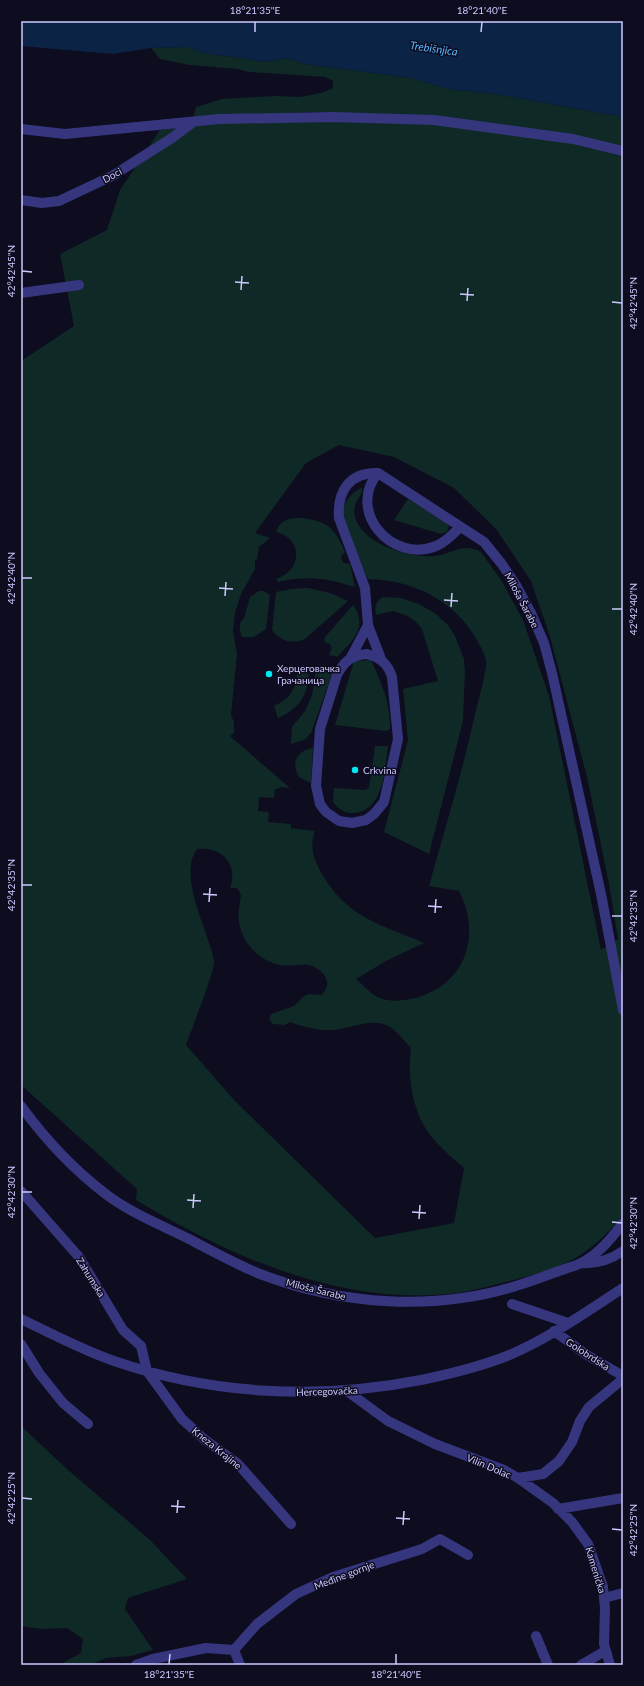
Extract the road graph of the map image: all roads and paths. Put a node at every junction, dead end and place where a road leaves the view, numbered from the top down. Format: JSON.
{"nodes":[{"id":1,"x":194,"y":122,"type":"junction"},
{"id":2,"x":21,"y":129,"type":"edge"},
{"id":3,"x":623,"y":151,"type":"edge"},
{"id":4,"x":21,"y":200,"type":"edge"},
{"id":5,"x":79,"y":285,"type":"dead end"},
{"id":6,"x":21,"y":294,"type":"edge"},
{"id":7,"x":378,"y":473,"type":"junction"},
{"id":8,"x":460,"y":527,"type":"junction"},
{"id":9,"x":368,"y":625,"type":"junction"},
{"id":10,"x":351,"y":657,"type":"junction"},
{"id":11,"x":381,"y":659,"type":"junction"},
{"id":12,"x":623,"y":1010,"type":"edge"},
{"id":13,"x":21,"y":1106,"type":"edge"},
{"id":14,"x":21,"y":1191,"type":"edge"},
{"id":15,"x":623,"y":1223,"type":"edge"},
{"id":16,"x":623,"y":1251,"type":"edge"},
{"id":17,"x":582,"y":1263,"type":"junction"},
{"id":18,"x":623,"y":1288,"type":"edge"},
{"id":19,"x":512,"y":1304,"type":"dead end"},
{"id":20,"x":21,"y":1319,"type":"edge"},
{"id":21,"x":568,"y":1323,"type":"junction"},
{"id":22,"x":554,"y":1331,"type":"junction"},
{"id":23,"x":21,"y":1344,"type":"edge"},
{"id":24,"x":147,"y":1371,"type":"junction"},
{"id":25,"x":623,"y":1377,"type":"edge"},
{"id":26,"x":347,"y":1391,"type":"junction"},
{"id":27,"x":88,"y":1424,"type":"dead end"},
{"id":28,"x":518,"y":1478,"type":"junction"},
{"id":29,"x":623,"y":1498,"type":"edge"},
{"id":30,"x":558,"y":1509,"type":"junction"},
{"id":31,"x":291,"y":1524,"type":"dead end"},
{"id":32,"x":468,"y":1555,"type":"dead end"},
{"id":33,"x":623,"y":1593,"type":"edge"},
{"id":34,"x":604,"y":1598,"type":"junction"},
{"id":35,"x":536,"y":1636,"type":"dead end"},
{"id":36,"x":234,"y":1650,"type":"junction"},
{"id":37,"x":605,"y":1651,"type":"junction"},
{"id":38,"x":136,"y":1665,"type":"edge"},
{"id":39,"x":240,"y":1665,"type":"edge"},
{"id":40,"x":548,"y":1665,"type":"edge"},
{"id":41,"x":581,"y":1665,"type":"edge"},
{"id":42,"x":610,"y":1665,"type":"edge"}],
"edges":[{"from":1,"to":2,"type":"street"},
{"from":1,"to":3,"type":"street"},
{"from":1,"to":4,"type":"street","name":"Doci"},
{"from":5,"to":6,"type":"street"},
{"from":7,"to":8,"type":"street","name":"Miloša Šarabe"},
{"from":7,"to":8,"type":"street"},
{"from":7,"to":9,"type":"street"},
{"from":8,"to":12,"type":"street","name":"Miloša Šarabe"},
{"from":9,"to":10,"type":"street"},
{"from":9,"to":11,"type":"street"},
{"from":10,"to":11,"type":"street"},
{"from":10,"to":11,"type":"street"},
{"from":13,"to":17,"type":"street","name":"Miloša Šarabe"},
{"from":14,"to":24,"type":"street","name":"Zahumska"},
{"from":15,"to":17,"type":"street","name":"Miloša Šarabe"},
{"from":16,"to":17,"type":"street"},
{"from":18,"to":21,"type":"street","name":"Hercegovačka"},
{"from":19,"to":21,"type":"street"},
{"from":20,"to":24,"type":"street","name":"Hercegovačka"},
{"from":21,"to":22,"type":"street","name":"Hercegovačka"},
{"from":22,"to":25,"type":"street","name":"Golobrdska"},
{"from":22,"to":26,"type":"street","name":"Hercegovačka"},
{"from":23,"to":27,"type":"street"},
{"from":24,"to":26,"type":"street","name":"Hercegovačka"},
{"from":24,"to":31,"type":"street","name":"Kneza Krajine"},
{"from":25,"to":28,"type":"street","name":"Vilin Dolac"},
{"from":26,"to":28,"type":"street","name":"Vilin Dolac"},
{"from":28,"to":30,"type":"street","name":"Kamenička"},
{"from":29,"to":30,"type":"street"},
{"from":30,"to":34,"type":"street","name":"Kamenička"},
{"from":32,"to":36,"type":"street","name":"Međine gornje"},
{"from":33,"to":34,"type":"street"},
{"from":34,"to":37,"type":"street","name":"Kamenička"},
{"from":35,"to":40,"type":"street"},
{"from":36,"to":38,"type":"street"},
{"from":36,"to":39,"type":"street"},
{"from":37,"to":41,"type":"street"},
{"from":37,"to":42,"type":"street","name":"Kamenička"}]}
